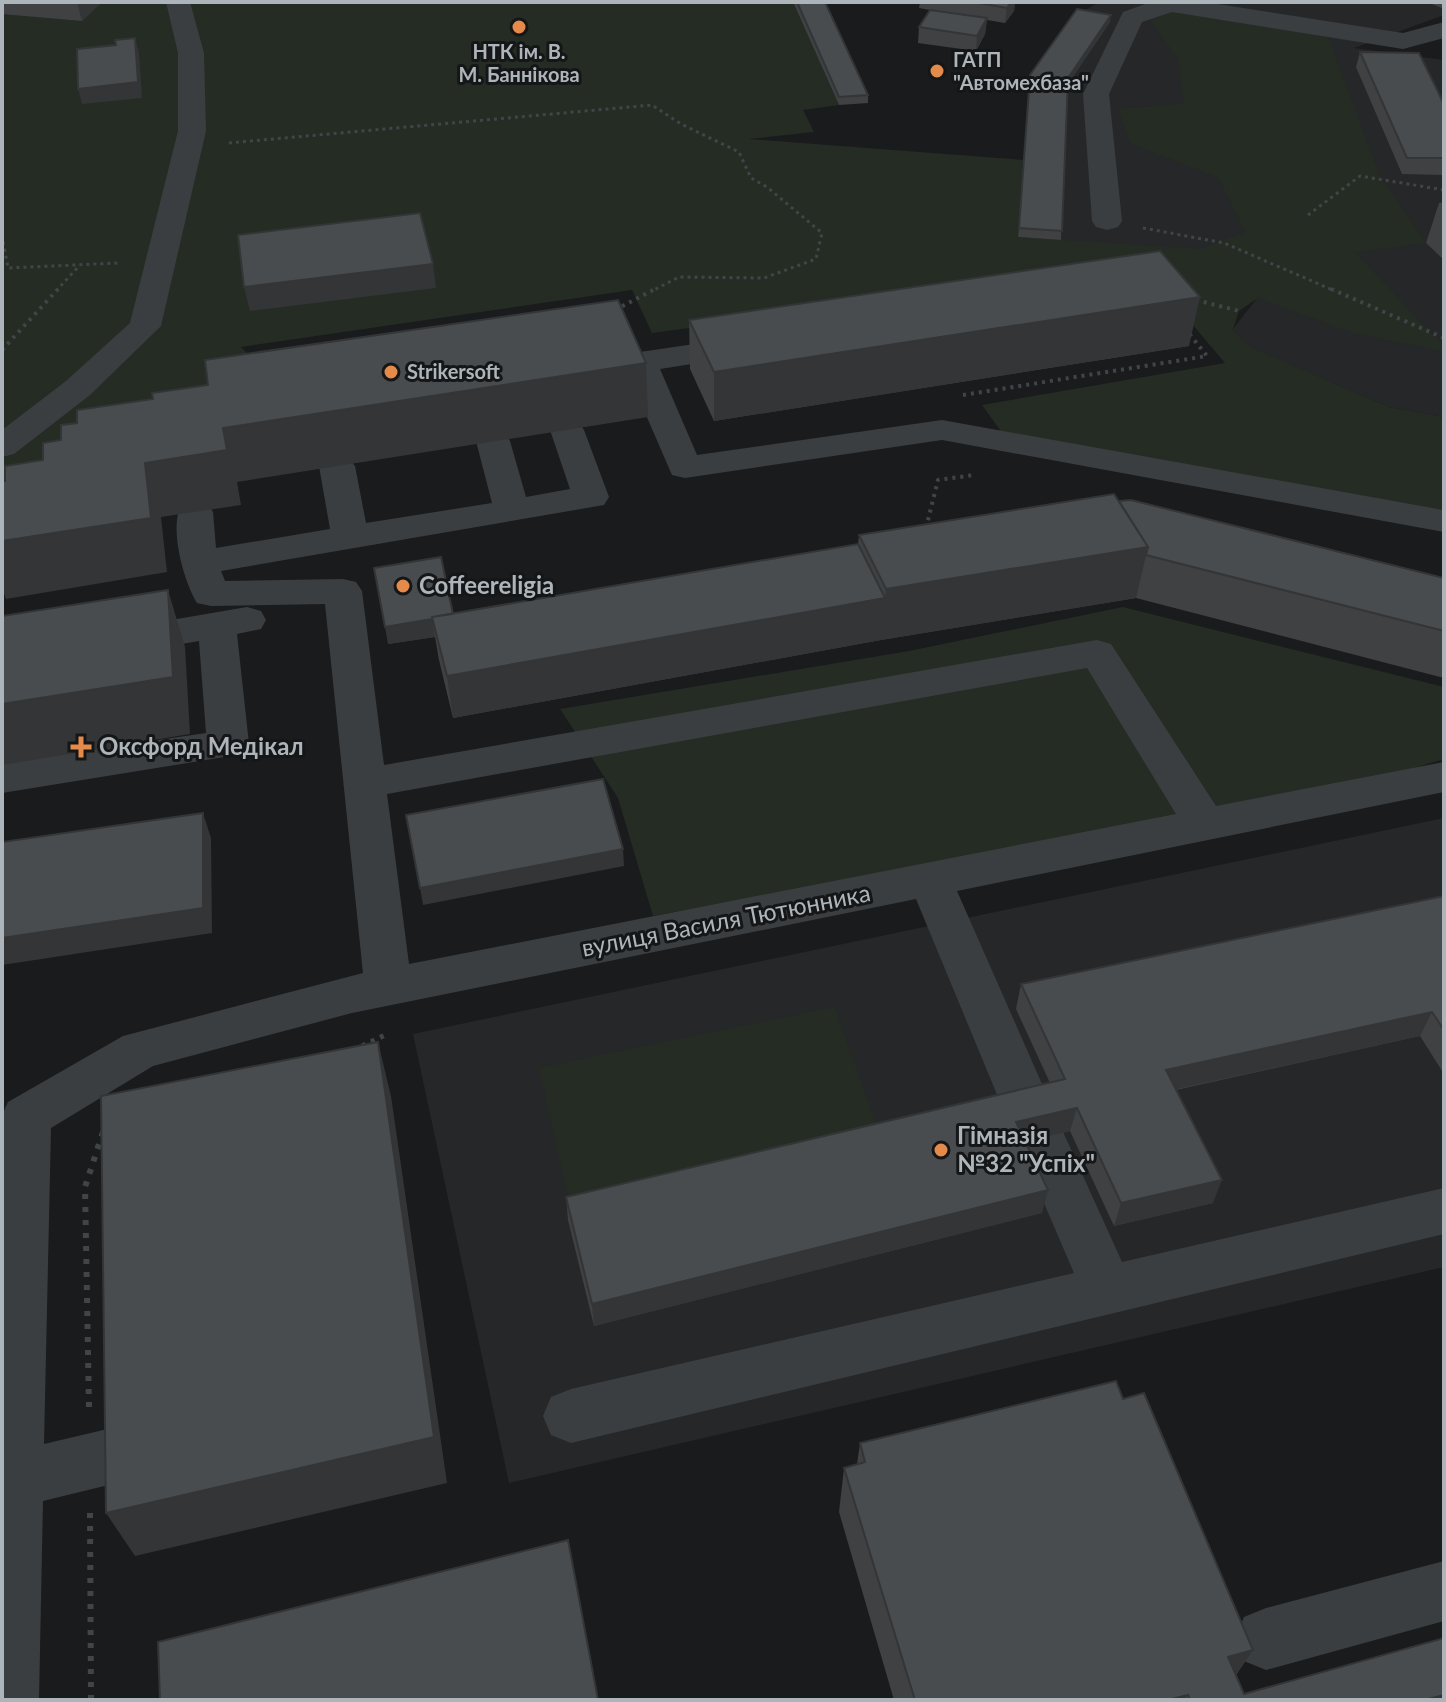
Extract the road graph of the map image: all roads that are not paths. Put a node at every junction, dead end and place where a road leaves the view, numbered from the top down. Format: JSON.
{"nodes":[{"id":1,"x":178,"y":2,"type":"edge"},
{"id":2,"x":1354,"y":8,"type":"dead end"},
{"id":3,"x":1256,"y":19,"type":"junction"},
{"id":4,"x":1444,"y":30,"type":"edge"},
{"id":5,"x":1107,"y":221,"type":"road end"},
{"id":6,"x":780,"y":342,"type":"edge"},
{"id":7,"x":567,"y":430,"type":"edge"},
{"id":8,"x":493,"y":441,"type":"edge"},
{"id":9,"x":2,"y":447,"type":"edge"},
{"id":10,"x":337,"y":466,"type":"edge"},
{"id":11,"x":512,"y":511,"type":"junction"},
{"id":12,"x":195,"y":512,"type":"edge"},
{"id":13,"x":1444,"y":521,"type":"edge"},
{"id":14,"x":350,"y":538,"type":"junction"},
{"id":15,"x":199,"y":563,"type":"junction"},
{"id":16,"x":344,"y":604,"type":"junction"},
{"id":17,"x":217,"y":625,"type":"junction"},
{"id":18,"x":2,"y":662,"type":"edge"},
{"id":19,"x":1444,"y":777,"type":"edge"},
{"id":20,"x":2,"y":778,"type":"edge"},
{"id":21,"x":366,"y":783,"type":"junction"},
{"id":22,"x":1206,"y":826,"type":"junction"},
{"id":23,"x":930,"y":881,"type":"junction"},
{"id":24,"x":388,"y":987,"type":"junction"},
{"id":25,"x":1444,"y":1211,"type":"edge"},
{"id":26,"x":1108,"y":1290,"type":"junction"},
{"id":27,"x":571,"y":1416,"type":"dead end"},
{"id":28,"x":111,"y":1456,"type":"edge"},
{"id":29,"x":14,"y":1479,"type":"junction"},
{"id":30,"x":1444,"y":1591,"type":"edge"},
{"id":31,"x":1266,"y":1639,"type":"dead end"},
{"id":32,"x":7,"y":1700,"type":"edge"}],
"edges":[{"from":1,"to":9,"type":"street"},
{"from":2,"to":3,"type":"street"},
{"from":3,"to":4,"type":"street"},
{"from":3,"to":5,"type":"street"},
{"from":6,"to":13,"type":"street"},
{"from":7,"to":11,"type":"street"},
{"from":8,"to":11,"type":"street"},
{"from":10,"to":14,"type":"street"},
{"from":11,"to":14,"type":"street"},
{"from":12,"to":15,"type":"street"},
{"from":14,"to":15,"type":"street"},
{"from":15,"to":16,"type":"street"},
{"from":16,"to":17,"type":"street"},
{"from":16,"to":21,"type":"street"},
{"from":17,"to":18,"type":"street"},
{"from":17,"to":20,"type":"street"},
{"from":19,"to":22,"type":"street","name":"вулиця Василя Тютюнника"},
{"from":21,"to":22,"type":"street"},
{"from":21,"to":24,"type":"street"},
{"from":22,"to":23,"type":"street","name":"вулиця Василя Тютюнника"},
{"from":23,"to":24,"type":"street","name":"вулиця Василя Тютюнника"},
{"from":23,"to":26,"type":"street"},
{"from":24,"to":29,"type":"street","name":"вулиця Василя Тютюнника"},
{"from":25,"to":26,"type":"street"},
{"from":26,"to":27,"type":"street"},
{"from":28,"to":29,"type":"street"},
{"from":29,"to":32,"type":"street"},
{"from":30,"to":31,"type":"street"}]}
